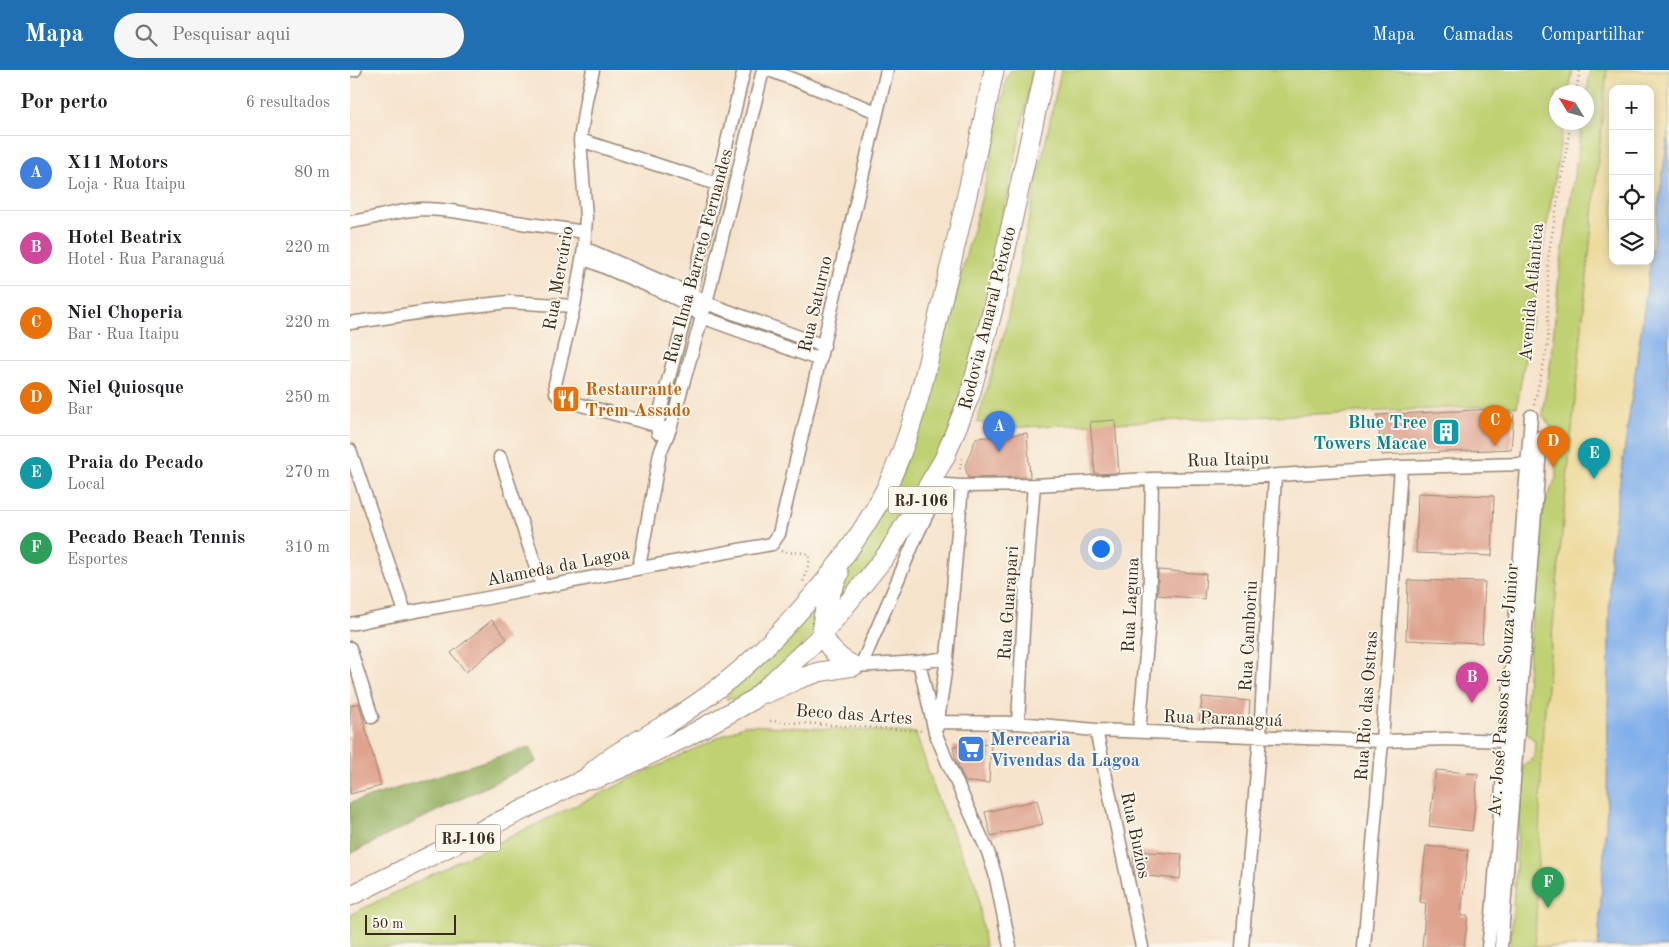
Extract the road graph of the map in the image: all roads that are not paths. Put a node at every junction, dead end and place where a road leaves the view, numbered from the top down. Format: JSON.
{"nodes":[{"id":1,"x":350,"y":70,"type":"edge"},
{"id":2,"x":355,"y":70,"type":"edge"},
{"id":3,"x":593,"y":70,"type":"edge"},
{"id":4,"x":744,"y":70,"type":"edge"},
{"id":5,"x":763,"y":70,"type":"edge"},
{"id":6,"x":769,"y":70,"type":"edge"},
{"id":7,"x":887,"y":70,"type":"edge"},
{"id":8,"x":994,"y":71,"type":"edge"},
{"id":9,"x":1042,"y":75,"type":"edge"},
{"id":10,"x":877,"y":112,"type":"junction"},
{"id":11,"x":580,"y":140,"type":"junction"},
{"id":12,"x":717,"y":184,"type":"junction"},
{"id":13,"x":350,"y":222,"type":"edge"},
{"id":14,"x":585,"y":232,"type":"junction"},
{"id":15,"x":584,"y":253,"type":"junction"},
{"id":16,"x":689,"y":299,"type":"junction"},
{"id":17,"x":706,"y":303,"type":"junction"},
{"id":18,"x":574,"y":306,"type":"junction"},
{"id":19,"x":702,"y":317,"type":"junction"},
{"id":20,"x":350,"y":322,"type":"edge"},
{"id":21,"x":824,"y":346,"type":"junction"},
{"id":22,"x":820,"y":360,"type":"junction"},
{"id":23,"x":1531,"y":416,"type":"road end"},
{"id":24,"x":664,"y":427,"type":"junction"},
{"id":25,"x":1541,"y":437,"type":"dead end"},
{"id":26,"x":350,"y":450,"type":"edge"},
{"id":27,"x":500,"y":457,"type":"dead end"},
{"id":28,"x":1527,"y":464,"type":"junction"},
{"id":29,"x":1401,"y":467,"type":"junction"},
{"id":30,"x":1275,"y":476,"type":"junction"},
{"id":31,"x":1152,"y":479,"type":"junction"},
{"id":32,"x":962,"y":483,"type":"junction"},
{"id":33,"x":936,"y":485,"type":"junction"},
{"id":34,"x":1034,"y":485,"type":"junction"},
{"id":35,"x":774,"y":546,"type":"joint"},
{"id":36,"x":850,"y":550,"type":"junction"},
{"id":37,"x":639,"y":567,"type":"junction"},
{"id":38,"x":542,"y":586,"type":"junction"},
{"id":39,"x":405,"y":612,"type":"junction"},
{"id":40,"x":350,"y":624,"type":"edge"},
{"id":41,"x":822,"y":635,"type":"junction"},
{"id":42,"x":350,"y":648,"type":"edge"},
{"id":43,"x":947,"y":658,"type":"junction"},
{"id":44,"x":918,"y":662,"type":"junction"},
{"id":45,"x":858,"y":666,"type":"junction"},
{"id":46,"x":753,"y":700,"type":"junction"},
{"id":47,"x":372,"y":717,"type":"dead end"},
{"id":48,"x":1018,"y":723,"type":"junction"},
{"id":49,"x":933,"y":728,"type":"junction"},
{"id":50,"x":1096,"y":730,"type":"junction"},
{"id":51,"x":1139,"y":732,"type":"junction"},
{"id":52,"x":1260,"y":736,"type":"junction"},
{"id":53,"x":1382,"y":741,"type":"junction"},
{"id":54,"x":1506,"y":741,"type":"junction"},
{"id":55,"x":585,"y":780,"type":"junction"},
{"id":56,"x":350,"y":896,"type":"edge"},
{"id":57,"x":1010,"y":947,"type":"edge"},
{"id":58,"x":1142,"y":947,"type":"edge"},
{"id":59,"x":1242,"y":947,"type":"edge"},
{"id":60,"x":1364,"y":947,"type":"edge"},
{"id":61,"x":1488,"y":947,"type":"edge"},
{"id":62,"x":1501,"y":947,"type":"edge"}],
"edges":[{"from":1,"to":2,"type":"street"},
{"from":3,"to":11,"type":"street","name":"Rua Mercúrio"},
{"from":4,"to":12,"type":"street","name":"Rua Ilma Barreto Fernandes"},
{"from":5,"to":17,"type":"street","name":"Rua Ilma Barreto Fernandes"},
{"from":6,"to":10,"type":"street"},
{"from":7,"to":10,"type":"street","name":"Rua Saturno"},
{"from":8,"to":36,"type":"highway","name":"Rodovia Amaral Peixoto","number":"RJ-106"},
{"from":9,"to":33,"type":"highway","name":"Rodovia Amaral Peixoto","number":"RJ-106"},
{"from":10,"to":21,"type":"street","name":"Rua Saturno"},
{"from":11,"to":12,"type":"street"},
{"from":11,"to":14,"type":"street","name":"Rua Mercúrio"},
{"from":12,"to":16,"type":"street","name":"Rua Ilma Barreto Fernandes"},
{"from":13,"to":14,"type":"street"},
{"from":14,"to":15,"type":"street","name":"Rua Mercúrio"},
{"from":15,"to":16,"type":"street"},
{"from":15,"to":18,"type":"street","name":"Rua Mercúrio"},
{"from":16,"to":17,"type":"street"},
{"from":16,"to":19,"type":"street"},
{"from":16,"to":24,"type":"street","name":"Rua Ilma Barreto Fernandes"},
{"from":17,"to":19,"type":"street","name":"Rua Ilma Barreto Fernandes"},
{"from":17,"to":21,"type":"street"},
{"from":18,"to":20,"type":"street"},
{"from":18,"to":24,"type":"street","name":"Rua Mercúrio"},
{"from":19,"to":22,"type":"street"},
{"from":19,"to":24,"type":"street","name":"Rua Ilma Barreto Fernandes"},
{"from":21,"to":22,"type":"street","name":"Rua Saturno"},
{"from":22,"to":35,"type":"street","name":"Rua Saturno"},
{"from":23,"to":28,"type":"street"},
{"from":24,"to":37,"type":"street","name":"Rua Ilma Barreto Fernandes"},
{"from":25,"to":62,"type":"street","name":"Av. José Passos de Souza Júnior"},
{"from":26,"to":39,"type":"street"},
{"from":27,"to":38,"type":"street"},
{"from":28,"to":29,"type":"street","name":"Rua Itaipu"},
{"from":28,"to":54,"type":"street"},
{"from":29,"to":30,"type":"street","name":"Rua Itaipu"},
{"from":29,"to":53,"type":"street","name":"Rua Rio das Ostras"},
{"from":30,"to":31,"type":"street","name":"Rua Itaipu"},
{"from":30,"to":52,"type":"street","name":"Rua Camboriu"},
{"from":31,"to":34,"type":"street","name":"Rua Itaipu"},
{"from":31,"to":51,"type":"street","name":"Rua Laguna"},
{"from":32,"to":33,"type":"street","name":"Rua Itaipu"},
{"from":32,"to":34,"type":"street","name":"Rua Itaipu"},
{"from":32,"to":43,"type":"street"},
{"from":33,"to":41,"type":"highway","name":"Rodovia Amaral Peixoto","number":"RJ-106"},
{"from":33,"to":45,"type":"street"},
{"from":34,"to":48,"type":"street","name":"Rua Guarapari"},
{"from":35,"to":37,"type":"street","name":"Alameda da Lagoa"},
{"from":36,"to":41,"type":"highway"},
{"from":36,"to":55,"type":"highway","name":"Rodovia Amaral Peixoto","number":"RJ-106"},
{"from":37,"to":38,"type":"street","name":"Alameda da Lagoa"},
{"from":38,"to":39,"type":"street","name":"Alameda da Lagoa"},
{"from":39,"to":40,"type":"street","name":"Alameda da Lagoa"},
{"from":41,"to":45,"type":"highway"},
{"from":41,"to":46,"type":"highway","name":"Rodovia Amaral Peixoto","number":"RJ-106"},
{"from":42,"to":47,"type":"street"},
{"from":43,"to":44,"type":"street"},
{"from":43,"to":49,"type":"street"},
{"from":44,"to":45,"type":"street"},
{"from":44,"to":49,"type":"street"},
{"from":45,"to":46,"type":"highway"},
{"from":46,"to":55,"type":"highway","name":"Rodovia Amaral Peixoto","number":"RJ-106"},
{"from":48,"to":49,"type":"street","name":"Rua Paranaguá"},
{"from":48,"to":50,"type":"street","name":"Rua Paranaguá"},
{"from":49,"to":57,"type":"street"},
{"from":50,"to":51,"type":"street","name":"Rua Paranaguá"},
{"from":50,"to":58,"type":"street","name":"Rua Buzios"},
{"from":51,"to":52,"type":"street","name":"Rua Paranaguá"},
{"from":52,"to":53,"type":"street","name":"Rua Paranaguá"},
{"from":52,"to":59,"type":"street","name":"Rua Camboriu"},
{"from":53,"to":54,"type":"street","name":"Rua Paranaguá"},
{"from":53,"to":60,"type":"street","name":"Rua Rio das Ostras"},
{"from":54,"to":61,"type":"street"},
{"from":55,"to":56,"type":"highway","name":"Rodovia Amaral Peixoto","number":"RJ-106"}]}
